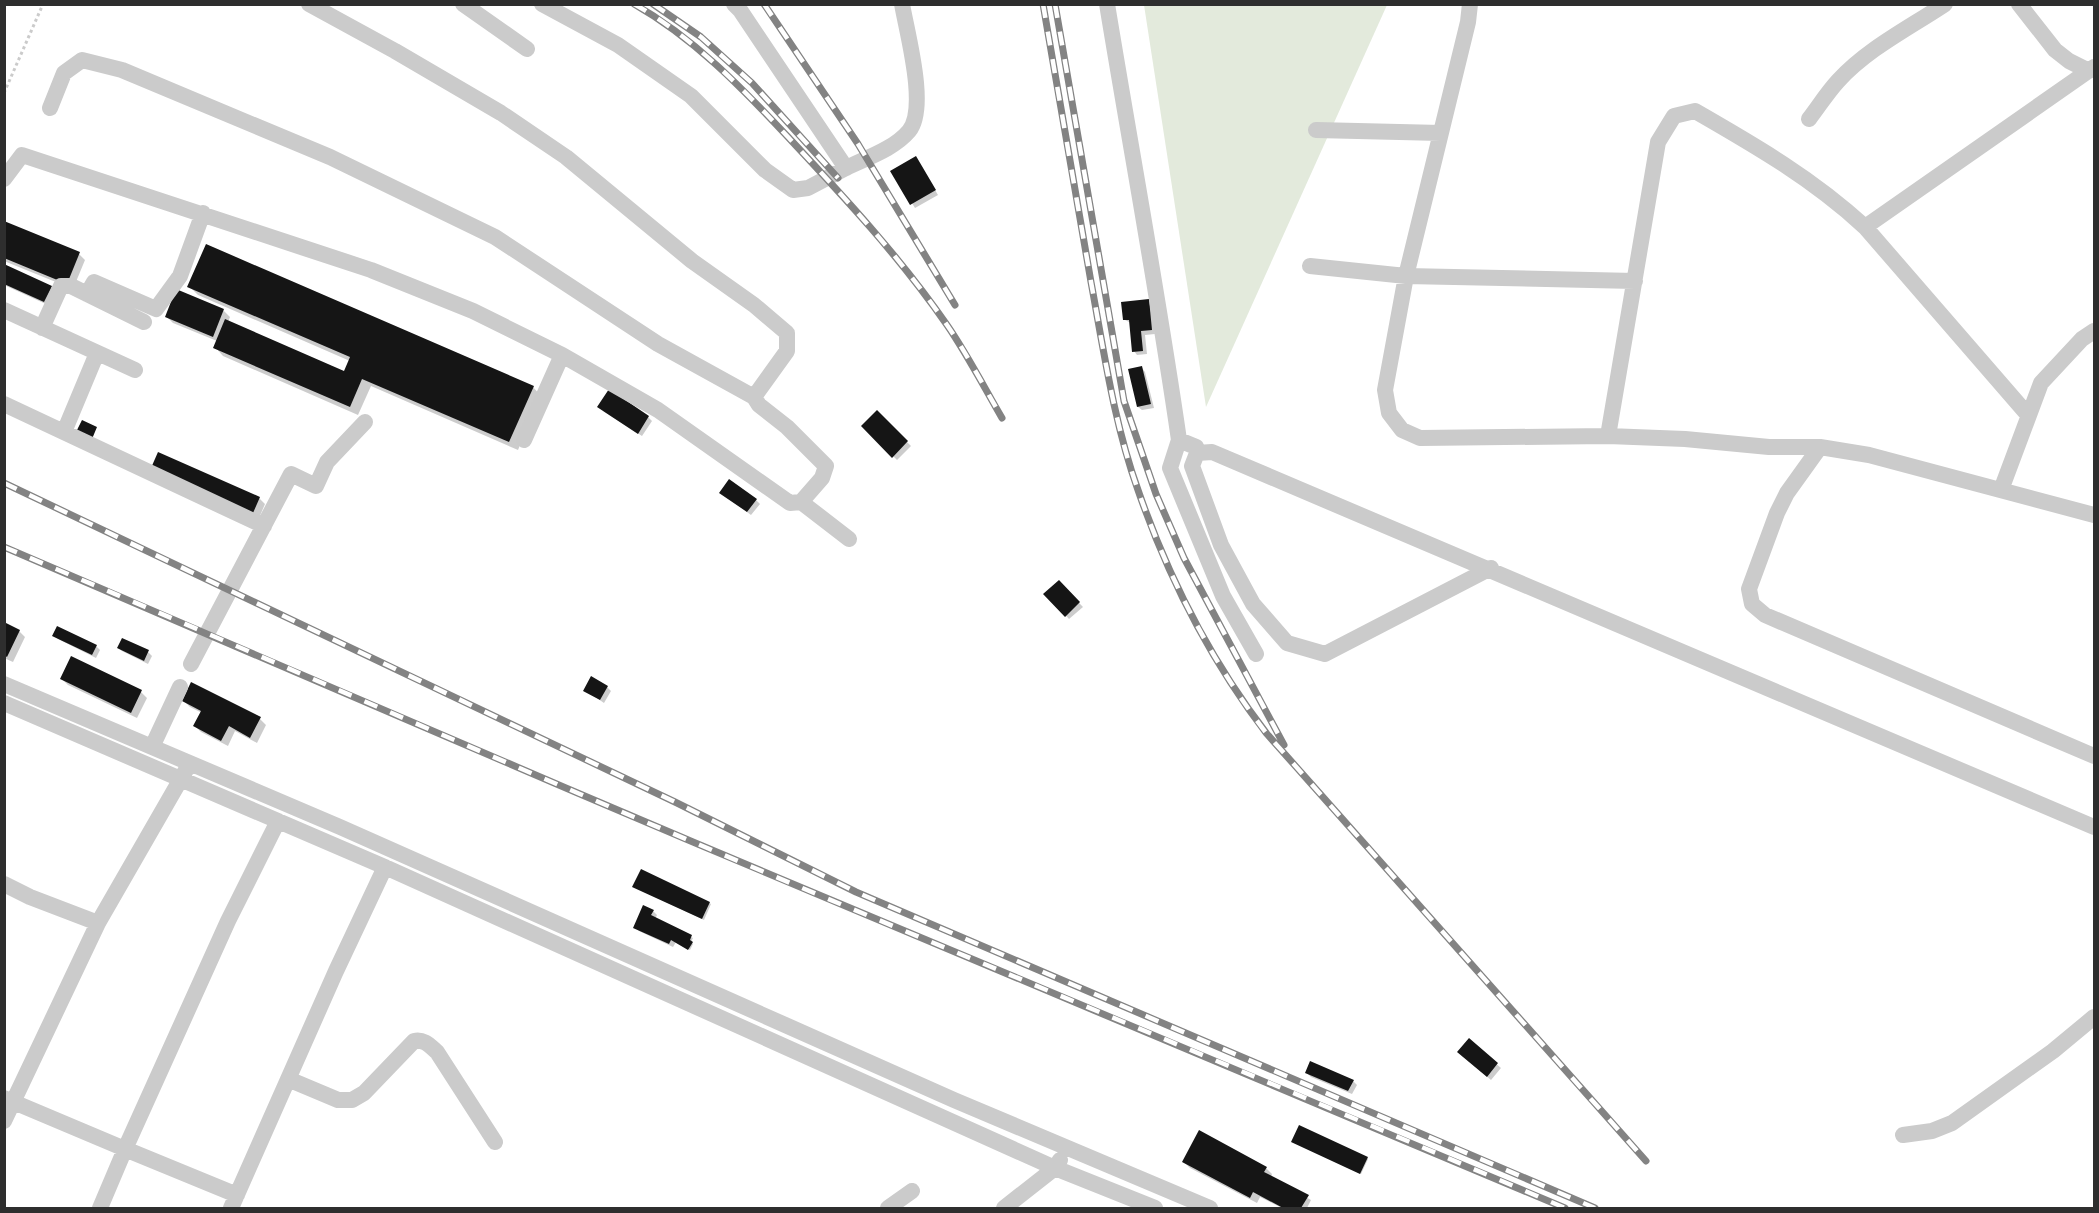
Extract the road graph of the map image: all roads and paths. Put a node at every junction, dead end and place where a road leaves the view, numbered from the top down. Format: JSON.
{"nodes":[{"id":1,"x":43,"y":4,"type":"edge"},
{"id":2,"x":309,"y":4,"type":"edge"},
{"id":3,"x":463,"y":4,"type":"edge"},
{"id":4,"x":543,"y":4,"type":"edge"},
{"id":5,"x":734,"y":4,"type":"edge"},
{"id":6,"x":902,"y":4,"type":"edge"},
{"id":7,"x":1107,"y":4,"type":"edge"},
{"id":8,"x":1470,"y":4,"type":"edge"},
{"id":9,"x":1945,"y":4,"type":"edge"},
{"id":10,"x":2019,"y":4,"type":"edge"},
{"id":11,"x":527,"y":49,"type":"dead end"},
{"id":12,"x":2092,"y":69,"type":"edge"},
{"id":13,"x":4,"y":93,"type":"edge"},
{"id":14,"x":50,"y":108,"type":"dead end"},
{"id":15,"x":1809,"y":119,"type":"dead end"},
{"id":16,"x":1316,"y":130,"type":"dead end"},
{"id":17,"x":1441,"y":133,"type":"junction"},
{"id":18,"x":846,"y":168,"type":"junction"},
{"id":19,"x":4,"y":179,"type":"edge"},
{"id":20,"x":203,"y":213,"type":"junction"},
{"id":21,"x":1865,"y":227,"type":"junction"},
{"id":22,"x":1310,"y":266,"type":"dead end"},
{"id":23,"x":1406,"y":276,"type":"junction"},
{"id":24,"x":1635,"y":281,"type":"junction"},
{"id":25,"x":87,"y":294,"type":"junction"},
{"id":26,"x":4,"y":310,"type":"edge"},
{"id":27,"x":144,"y":322,"type":"dead end"},
{"id":28,"x":42,"y":328,"type":"junction"},
{"id":29,"x":2094,"y":331,"type":"edge"},
{"id":30,"x":96,"y":353,"type":"junction"},
{"id":31,"x":562,"y":355,"type":"junction"},
{"id":32,"x":135,"y":370,"type":"dead end"},
{"id":33,"x":754,"y":397,"type":"junction"},
{"id":34,"x":4,"y":404,"type":"edge"},
{"id":35,"x":2028,"y":415,"type":"junction"},
{"id":36,"x":365,"y":422,"type":"dead end"},
{"id":37,"x":64,"y":432,"type":"junction"},
{"id":38,"x":1608,"y":436,"type":"junction"},
{"id":39,"x":524,"y":440,"type":"dead end"},
{"id":40,"x":1179,"y":440,"type":"junction"},
{"id":41,"x":1820,"y":447,"type":"junction"},
{"id":42,"x":1197,"y":453,"type":"junction"},
{"id":43,"x":2001,"y":490,"type":"junction"},
{"id":44,"x":801,"y":502,"type":"junction"},
{"id":45,"x":2094,"y":515,"type":"edge"},
{"id":46,"x":264,"y":526,"type":"junction"},
{"id":47,"x":849,"y":539,"type":"dead end"},
{"id":48,"x":1491,"y":568,"type":"junction"},
{"id":49,"x":1256,"y":654,"type":"dead end"},
{"id":50,"x":191,"y":664,"type":"dead end"},
{"id":51,"x":4,"y":684,"type":"edge"},
{"id":52,"x":180,"y":687,"type":"dead end"},
{"id":53,"x":4,"y":703,"type":"edge"},
{"id":54,"x":152,"y":747,"type":"junction"},
{"id":55,"x":2094,"y":756,"type":"edge"},
{"id":56,"x":190,"y":763,"type":"junction"},
{"id":57,"x":182,"y":778,"type":"junction"},
{"id":58,"x":278,"y":821,"type":"junction"},
{"id":59,"x":2094,"y":827,"type":"edge"},
{"id":60,"x":385,"y":867,"type":"junction"},
{"id":61,"x":4,"y":884,"type":"edge"},
{"id":62,"x":98,"y":923,"type":"junction"},
{"id":63,"x":2094,"y":1017,"type":"edge"},
{"id":64,"x":288,"y":1079,"type":"junction"},
{"id":65,"x":9,"y":1100,"type":"edge"},
{"id":66,"x":4,"y":1120,"type":"edge"},
{"id":67,"x":1903,"y":1134,"type":"dead end"},
{"id":68,"x":495,"y":1142,"type":"dead end"},
{"id":69,"x":1067,"y":1148,"type":"junction"},
{"id":70,"x":125,"y":1149,"type":"junction"},
{"id":71,"x":1055,"y":1168,"type":"junction"},
{"id":72,"x":912,"y":1191,"type":"dead end"},
{"id":73,"x":234,"y":1202,"type":"edge"},
{"id":74,"x":100,"y":1209,"type":"edge"},
{"id":75,"x":888,"y":1209,"type":"edge"},
{"id":76,"x":1004,"y":1209,"type":"edge"},
{"id":77,"x":1155,"y":1209,"type":"edge"},
{"id":78,"x":1210,"y":1209,"type":"edge"}],
"edges":[{"from":1,"to":13,"type":"path"},
{"from":2,"to":33,"type":"street"},
{"from":3,"to":11,"type":"street"},
{"from":4,"to":18,"type":"street"},
{"from":5,"to":18,"type":"street"},
{"from":6,"to":18,"type":"street"},
{"from":7,"to":40,"type":"street"},
{"from":8,"to":17,"type":"street"},
{"from":9,"to":15,"type":"street"},
{"from":10,"to":12,"type":"street"},
{"from":12,"to":21,"type":"street"},
{"from":14,"to":33,"type":"street"},
{"from":16,"to":17,"type":"street"},
{"from":17,"to":23,"type":"street"},
{"from":19,"to":20,"type":"street"},
{"from":20,"to":25,"type":"street"},
{"from":20,"to":31,"type":"street"},
{"from":21,"to":24,"type":"street"},
{"from":21,"to":35,"type":"street"},
{"from":22,"to":23,"type":"street"},
{"from":23,"to":24,"type":"street"},
{"from":23,"to":38,"type":"street"},
{"from":24,"to":38,"type":"street"},
{"from":25,"to":27,"type":"street"},
{"from":25,"to":28,"type":"street"},
{"from":26,"to":28,"type":"street"},
{"from":28,"to":30,"type":"street"},
{"from":29,"to":35,"type":"street"},
{"from":30,"to":32,"type":"street"},
{"from":30,"to":37,"type":"street"},
{"from":31,"to":39,"type":"street"},
{"from":31,"to":44,"type":"street"},
{"from":33,"to":44,"type":"street"},
{"from":34,"to":37,"type":"street"},
{"from":35,"to":43,"type":"street"},
{"from":36,"to":46,"type":"street"},
{"from":37,"to":46,"type":"street"},
{"from":38,"to":41,"type":"street"},
{"from":40,"to":42,"type":"street"},
{"from":40,"to":49,"type":"street"},
{"from":41,"to":43,"type":"street"},
{"from":41,"to":55,"type":"street"},
{"from":42,"to":48,"type":"street"},
{"from":42,"to":48,"type":"street"},
{"from":43,"to":45,"type":"street"},
{"from":44,"to":47,"type":"street"},
{"from":46,"to":50,"type":"street"},
{"from":48,"to":59,"type":"street"},
{"from":51,"to":54,"type":"street"},
{"from":52,"to":54,"type":"street"},
{"from":53,"to":57,"type":"street"},
{"from":54,"to":56,"type":"street"},
{"from":56,"to":57,"type":"street"},
{"from":56,"to":69,"type":"street"},
{"from":57,"to":58,"type":"street"},
{"from":57,"to":62,"type":"street"},
{"from":58,"to":60,"type":"street"},
{"from":58,"to":70,"type":"street"},
{"from":60,"to":64,"type":"street"},
{"from":60,"to":71,"type":"street"},
{"from":61,"to":62,"type":"street"},
{"from":62,"to":65,"type":"street"},
{"from":63,"to":67,"type":"street"},
{"from":64,"to":68,"type":"street"},
{"from":64,"to":73,"type":"street"},
{"from":65,"to":66,"type":"street"},
{"from":65,"to":70,"type":"street"},
{"from":69,"to":71,"type":"street"},
{"from":69,"to":78,"type":"street"},
{"from":70,"to":73,"type":"street"},
{"from":70,"to":74,"type":"street"},
{"from":71,"to":76,"type":"street"},
{"from":71,"to":77,"type":"street"},
{"from":72,"to":75,"type":"street"}]}
